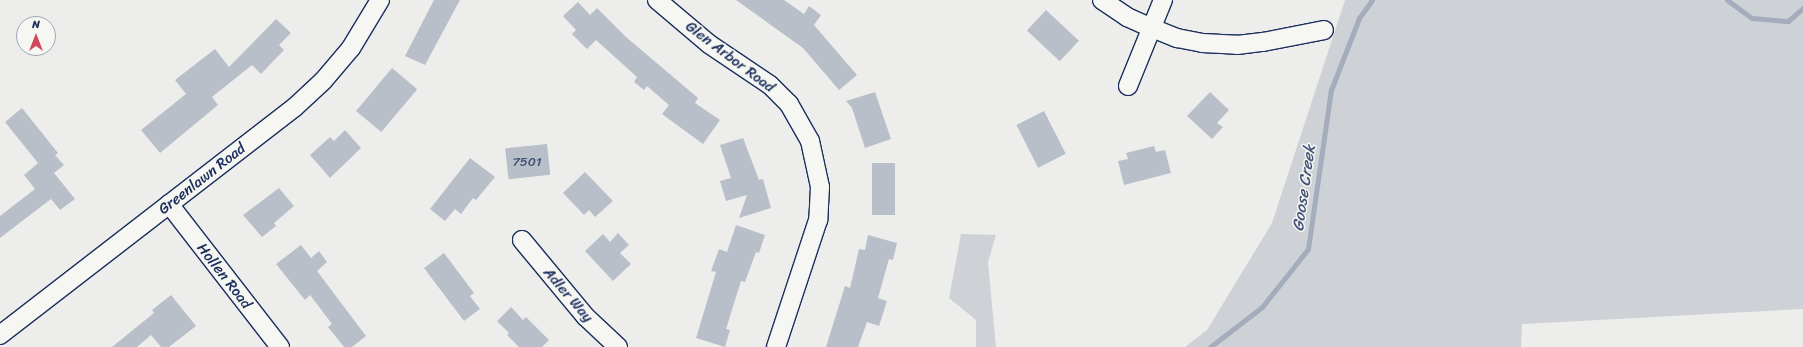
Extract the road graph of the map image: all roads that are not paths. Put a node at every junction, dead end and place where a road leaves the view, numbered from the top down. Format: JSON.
{"nodes":[{"id":1,"x":380,"y":0,"type":"edge"},
{"id":2,"x":657,"y":0,"type":"edge"},
{"id":3,"x":1102,"y":0,"type":"edge"},
{"id":4,"x":1163,"y":0,"type":"edge"},
{"id":5,"x":1152,"y":28,"type":"junction"},
{"id":6,"x":1324,"y":30,"type":"dead end"},
{"id":7,"x":1128,"y":86,"type":"dead end"},
{"id":8,"x":169,"y":204,"type":"junction"},
{"id":9,"x":522,"y":240,"type":"dead end"},
{"id":10,"x":0,"y":335,"type":"edge"},
{"id":11,"x":280,"y":347,"type":"edge"},
{"id":12,"x":618,"y":347,"type":"edge"},
{"id":13,"x":776,"y":347,"type":"edge"}],
"edges":[{"from":1,"to":8,"type":"street","name":"Greenlawn Road"},
{"from":2,"to":13,"type":"street","name":"Glen Arbor Road"},
{"from":3,"to":5,"type":"street"},
{"from":4,"to":5,"type":"street"},
{"from":5,"to":6,"type":"street"},
{"from":5,"to":7,"type":"street"},
{"from":8,"to":10,"type":"street","name":"Greenlawn Road"},
{"from":8,"to":11,"type":"street","name":"Hollen Road"},
{"from":9,"to":12,"type":"street","name":"Adler Way"}]}
